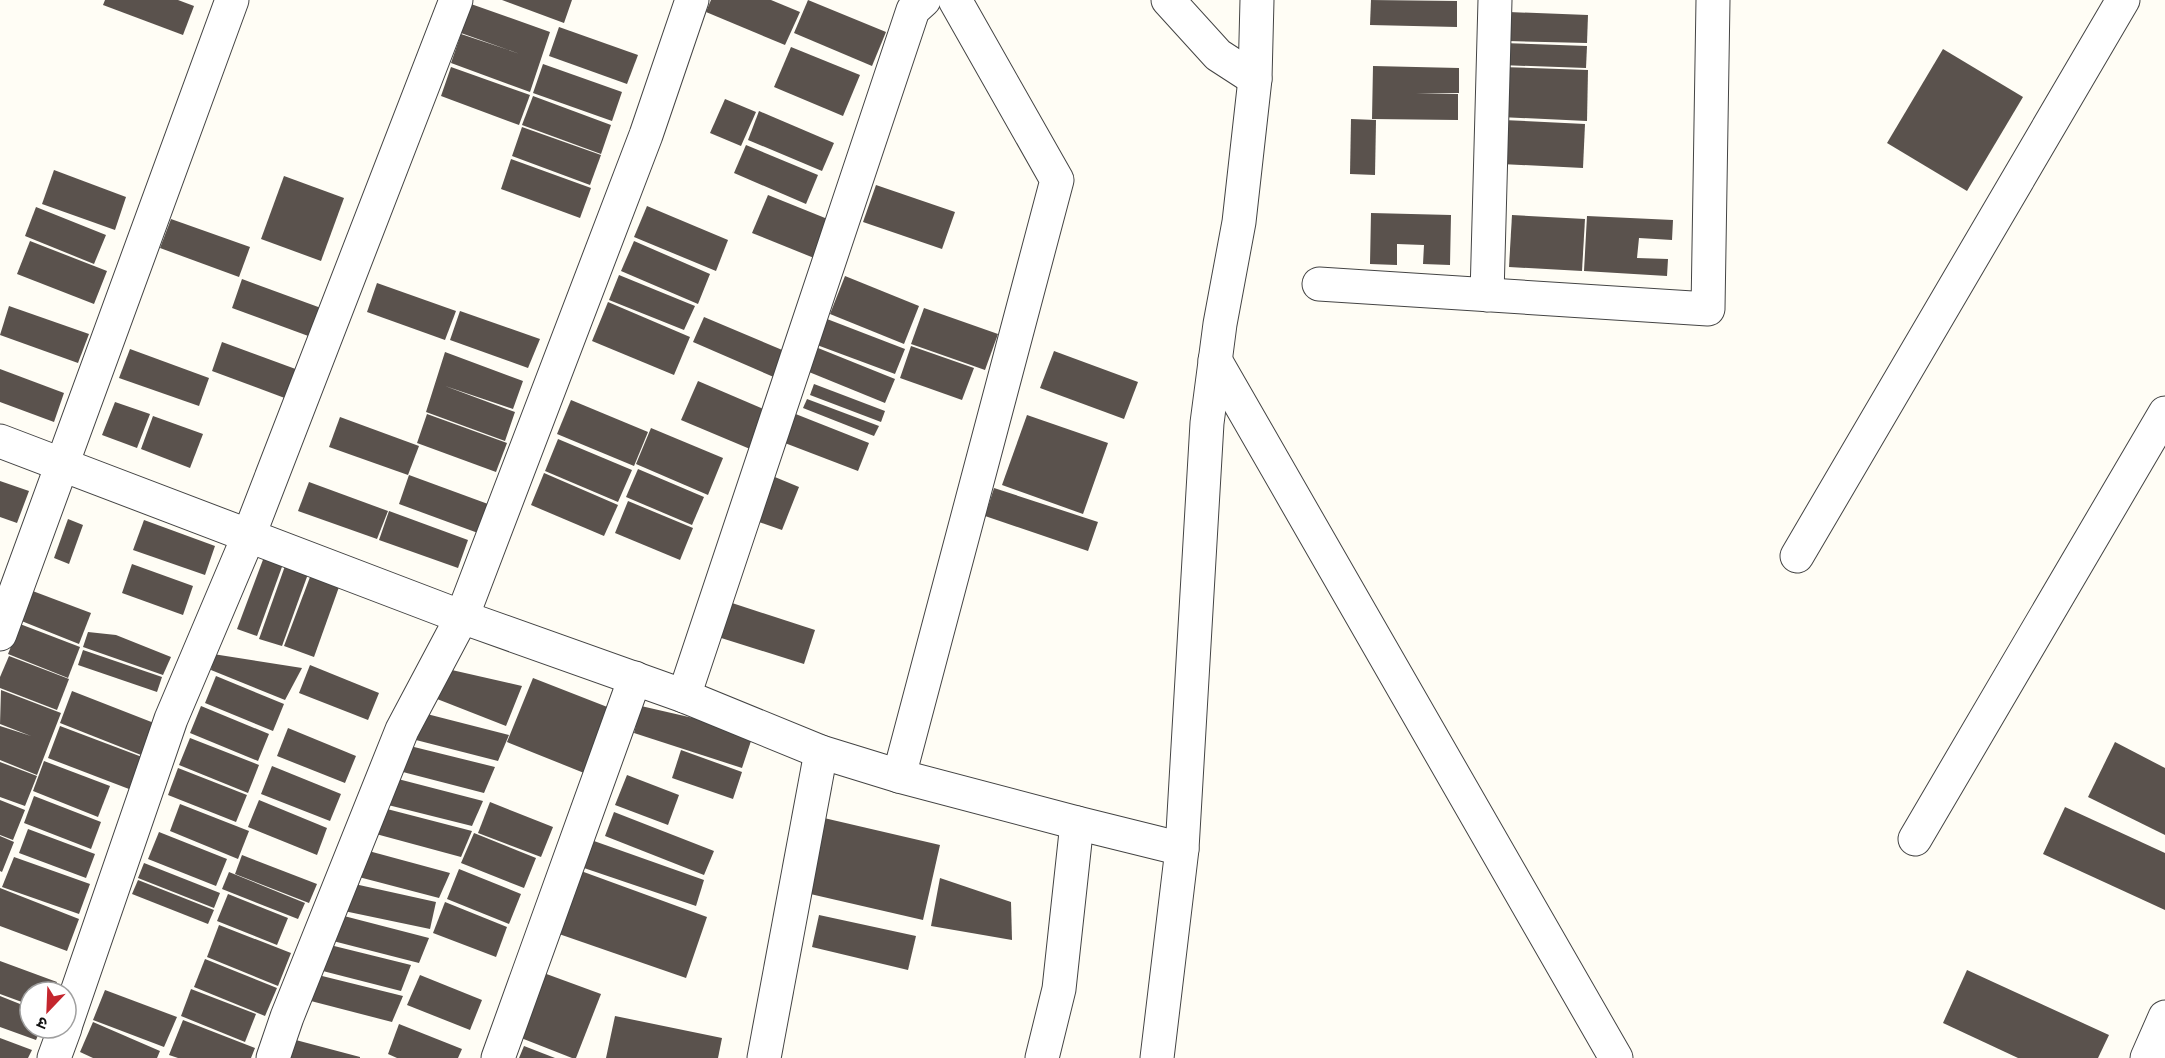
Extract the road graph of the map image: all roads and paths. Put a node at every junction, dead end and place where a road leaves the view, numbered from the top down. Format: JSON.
{"nodes":[{"id":1,"x":232,"y":0,"type":"edge"},
{"id":2,"x":456,"y":0,"type":"edge"},
{"id":3,"x":692,"y":0,"type":"edge"},
{"id":4,"x":924,"y":0,"type":"edge"},
{"id":5,"x":955,"y":0,"type":"edge"},
{"id":6,"x":1168,"y":0,"type":"edge"},
{"id":7,"x":1257,"y":0,"type":"edge"},
{"id":8,"x":1495,"y":0,"type":"edge"},
{"id":9,"x":1713,"y":0,"type":"edge"},
{"id":10,"x":2123,"y":0,"type":"edge"},
{"id":11,"x":1255,"y":79,"type":"junction"},
{"id":12,"x":1319,"y":284,"type":"dead end"},
{"id":13,"x":1487,"y":295,"type":"junction"},
{"id":14,"x":1215,"y":360,"type":"junction"},
{"id":15,"x":2165,"y":413,"type":"edge"},
{"id":16,"x":0,"y":441,"type":"edge"},
{"id":17,"x":63,"y":464,"type":"junction"},
{"id":18,"x":249,"y":535,"type":"junction"},
{"id":19,"x":1797,"y":556,"type":"dead end"},
{"id":20,"x":462,"y":618,"type":"junction"},
{"id":21,"x":0,"y":634,"type":"edge"},
{"id":22,"x":635,"y":678,"type":"junction"},
{"id":23,"x":684,"y":696,"type":"junction"},
{"id":24,"x":821,"y":752,"type":"junction"},
{"id":25,"x":899,"y":776,"type":"junction"},
{"id":26,"x":1077,"y":824,"type":"junction"},
{"id":27,"x":1915,"y":839,"type":"dead end"},
{"id":28,"x":1182,"y":849,"type":"junction"},
{"id":29,"x":78,"y":988,"type":"edge"},
{"id":30,"x":2165,"y":1017,"type":"edge"},
{"id":31,"x":60,"y":1040,"type":"edge"},
{"id":32,"x":2155,"y":1052,"type":"edge"},
{"id":33,"x":54,"y":1058,"type":"edge"},
{"id":34,"x":273,"y":1058,"type":"edge"},
{"id":35,"x":498,"y":1058,"type":"edge"},
{"id":36,"x":764,"y":1058,"type":"edge"},
{"id":37,"x":1042,"y":1058,"type":"edge"},
{"id":38,"x":1157,"y":1058,"type":"edge"},
{"id":39,"x":1616,"y":1058,"type":"edge"}],
"edges":[{"from":1,"to":17,"type":"street"},
{"from":2,"to":18,"type":"street"},
{"from":3,"to":20,"type":"street"},
{"from":4,"to":23,"type":"street"},
{"from":5,"to":25,"type":"street"},
{"from":6,"to":11,"type":"street"},
{"from":7,"to":11,"type":"street"},
{"from":8,"to":13,"type":"street"},
{"from":9,"to":13,"type":"street"},
{"from":10,"to":19,"type":"street"},
{"from":11,"to":14,"type":"street"},
{"from":12,"to":13,"type":"street"},
{"from":14,"to":28,"type":"street"},
{"from":14,"to":39,"type":"street"},
{"from":15,"to":27,"type":"street"},
{"from":16,"to":17,"type":"street"},
{"from":17,"to":18,"type":"street"},
{"from":17,"to":21,"type":"street"},
{"from":18,"to":20,"type":"street"},
{"from":18,"to":29,"type":"street"},
{"from":20,"to":22,"type":"street"},
{"from":20,"to":34,"type":"street"},
{"from":22,"to":23,"type":"street"},
{"from":22,"to":35,"type":"street"},
{"from":23,"to":24,"type":"street"},
{"from":24,"to":25,"type":"street"},
{"from":24,"to":36,"type":"street"},
{"from":25,"to":26,"type":"street"},
{"from":26,"to":28,"type":"street"},
{"from":26,"to":37,"type":"street"},
{"from":28,"to":38,"type":"street"},
{"from":30,"to":32,"type":"street"},
{"from":31,"to":33,"type":"street"}]}
